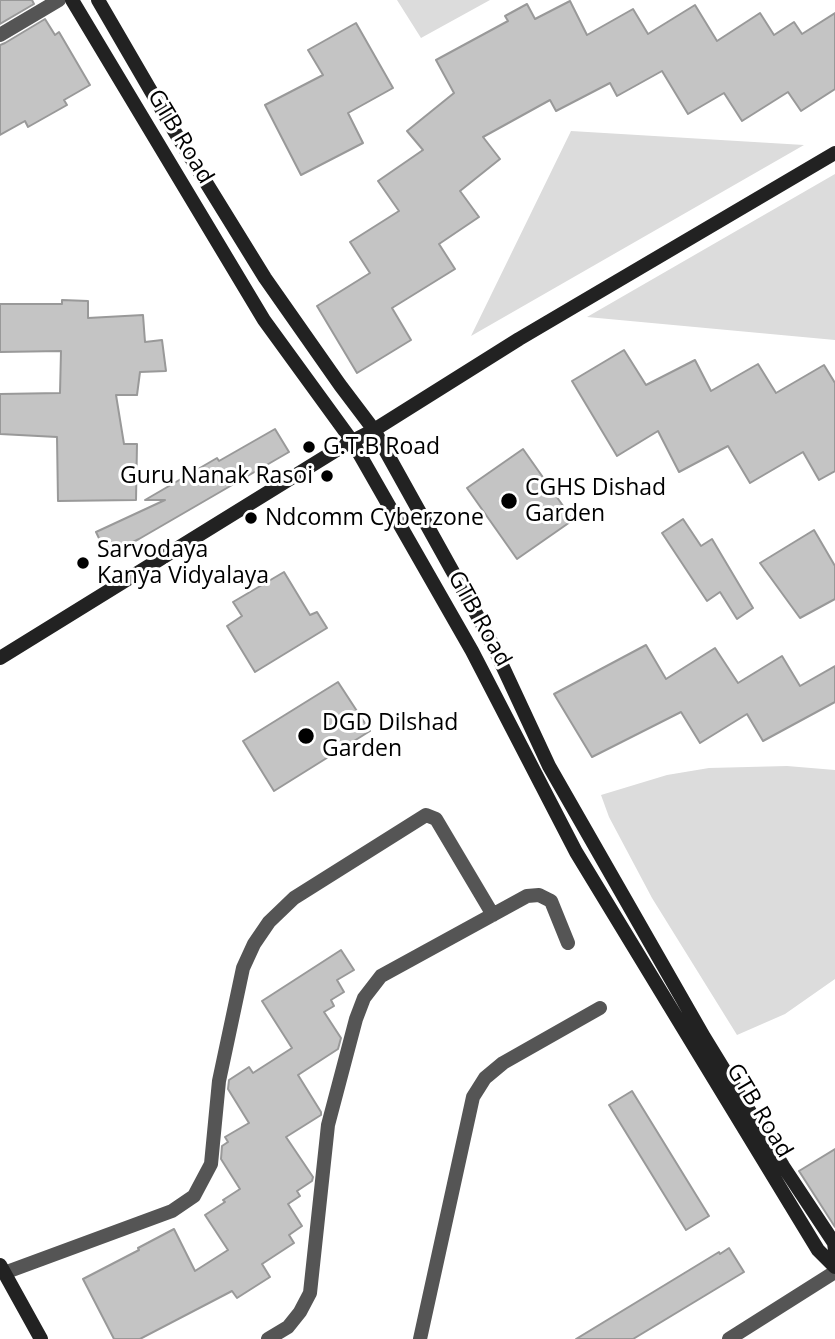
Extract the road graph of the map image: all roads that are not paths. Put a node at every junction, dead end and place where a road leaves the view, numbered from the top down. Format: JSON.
{"nodes":[{"id":1,"x":59,"y":0,"type":"edge"},
{"id":2,"x":72,"y":0,"type":"edge"},
{"id":3,"x":97,"y":0,"type":"edge"},
{"id":4,"x":0,"y":35,"type":"edge"},
{"id":5,"x":835,"y":153,"type":"edge"},
{"id":6,"x":374,"y":430,"type":"junction"},
{"id":7,"x":352,"y":441,"type":"junction"},
{"id":8,"x":0,"y":658,"type":"edge"},
{"id":9,"x":593,"y":842,"type":"junction"},
{"id":10,"x":576,"y":852,"type":"junction"},
{"id":11,"x":493,"y":915,"type":"junction"},
{"id":12,"x":568,"y":943,"type":"dead end"},
{"id":13,"x":600,"y":1008,"type":"dead end"},
{"id":14,"x":835,"y":1250,"type":"edge"},
{"id":15,"x":2,"y":1269,"type":"edge"},
{"id":16,"x":835,"y":1269,"type":"edge"},
{"id":17,"x":41,"y":1339,"type":"edge"},
{"id":18,"x":268,"y":1339,"type":"edge"},
{"id":19,"x":420,"y":1339,"type":"edge"},
{"id":20,"x":729,"y":1339,"type":"edge"}],
"edges":[{"from":1,"to":4,"type":"street"},
{"from":2,"to":7,"type":"street","name":"GTB Road"},
{"from":3,"to":6,"type":"street","name":"GTB Road"},
{"from":5,"to":6,"type":"street"},
{"from":6,"to":7,"type":"street"},
{"from":6,"to":9,"type":"street","name":"GTB Road"},
{"from":7,"to":8,"type":"street"},
{"from":7,"to":10,"type":"street","name":"GTB Road"},
{"from":9,"to":10,"type":"street"},
{"from":9,"to":14,"type":"street","name":"GTB Road"},
{"from":10,"to":16,"type":"street","name":"GTB Road"},
{"from":11,"to":12,"type":"street"},
{"from":11,"to":15,"type":"street"},
{"from":11,"to":18,"type":"street"},
{"from":13,"to":19,"type":"street"},
{"from":15,"to":17,"type":"street"},
{"from":16,"to":20,"type":"street"}]}
